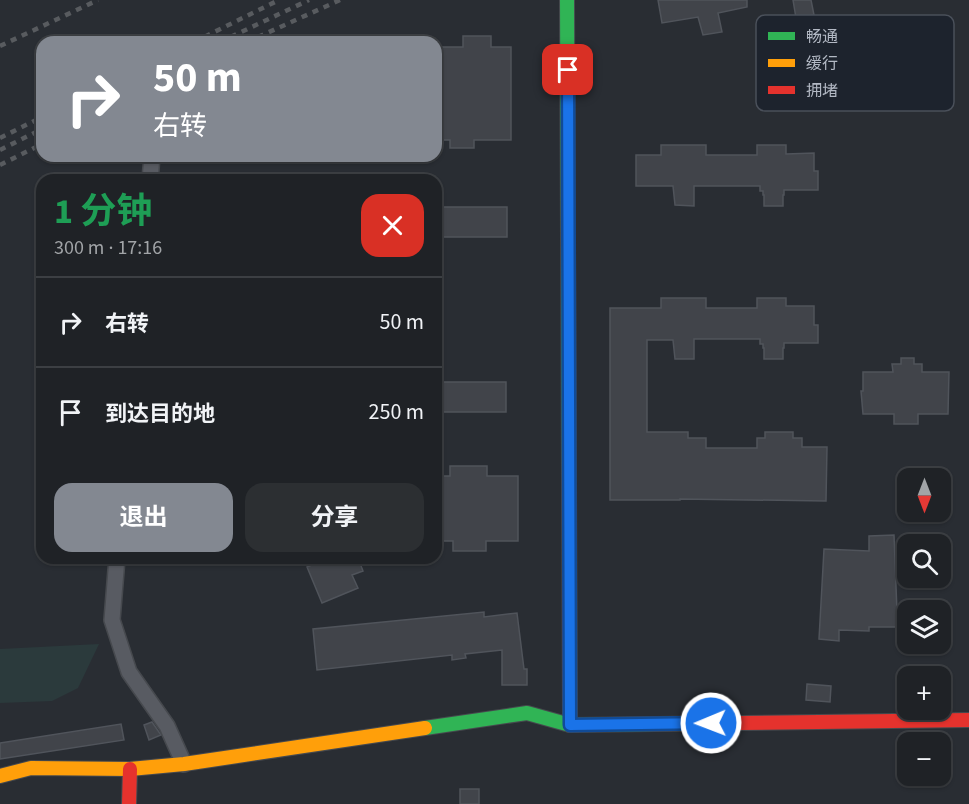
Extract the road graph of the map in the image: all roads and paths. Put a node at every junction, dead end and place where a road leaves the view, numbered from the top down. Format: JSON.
{"nodes":[{"id":1,"x":567,"y":0,"type":"edge"},
{"id":2,"x":117,"y":564,"type":"edge"},
{"id":3,"x":969,"y":720,"type":"edge"},
{"id":4,"x":570,"y":725,"type":"junction"},
{"id":5,"x":184,"y":764,"type":"junction"},
{"id":6,"x":130,"y":769,"type":"junction"},
{"id":7,"x":0,"y":776,"type":"edge"},
{"id":8,"x":129,"y":804,"type":"edge"}],
"edges":[{"from":1,"to":4,"type":"street"},
{"from":2,"to":5,"type":"street"},
{"from":3,"to":4,"type":"street"},
{"from":4,"to":5,"type":"street"},
{"from":5,"to":6,"type":"street"},
{"from":6,"to":7,"type":"street"},
{"from":6,"to":8,"type":"street"}]}
